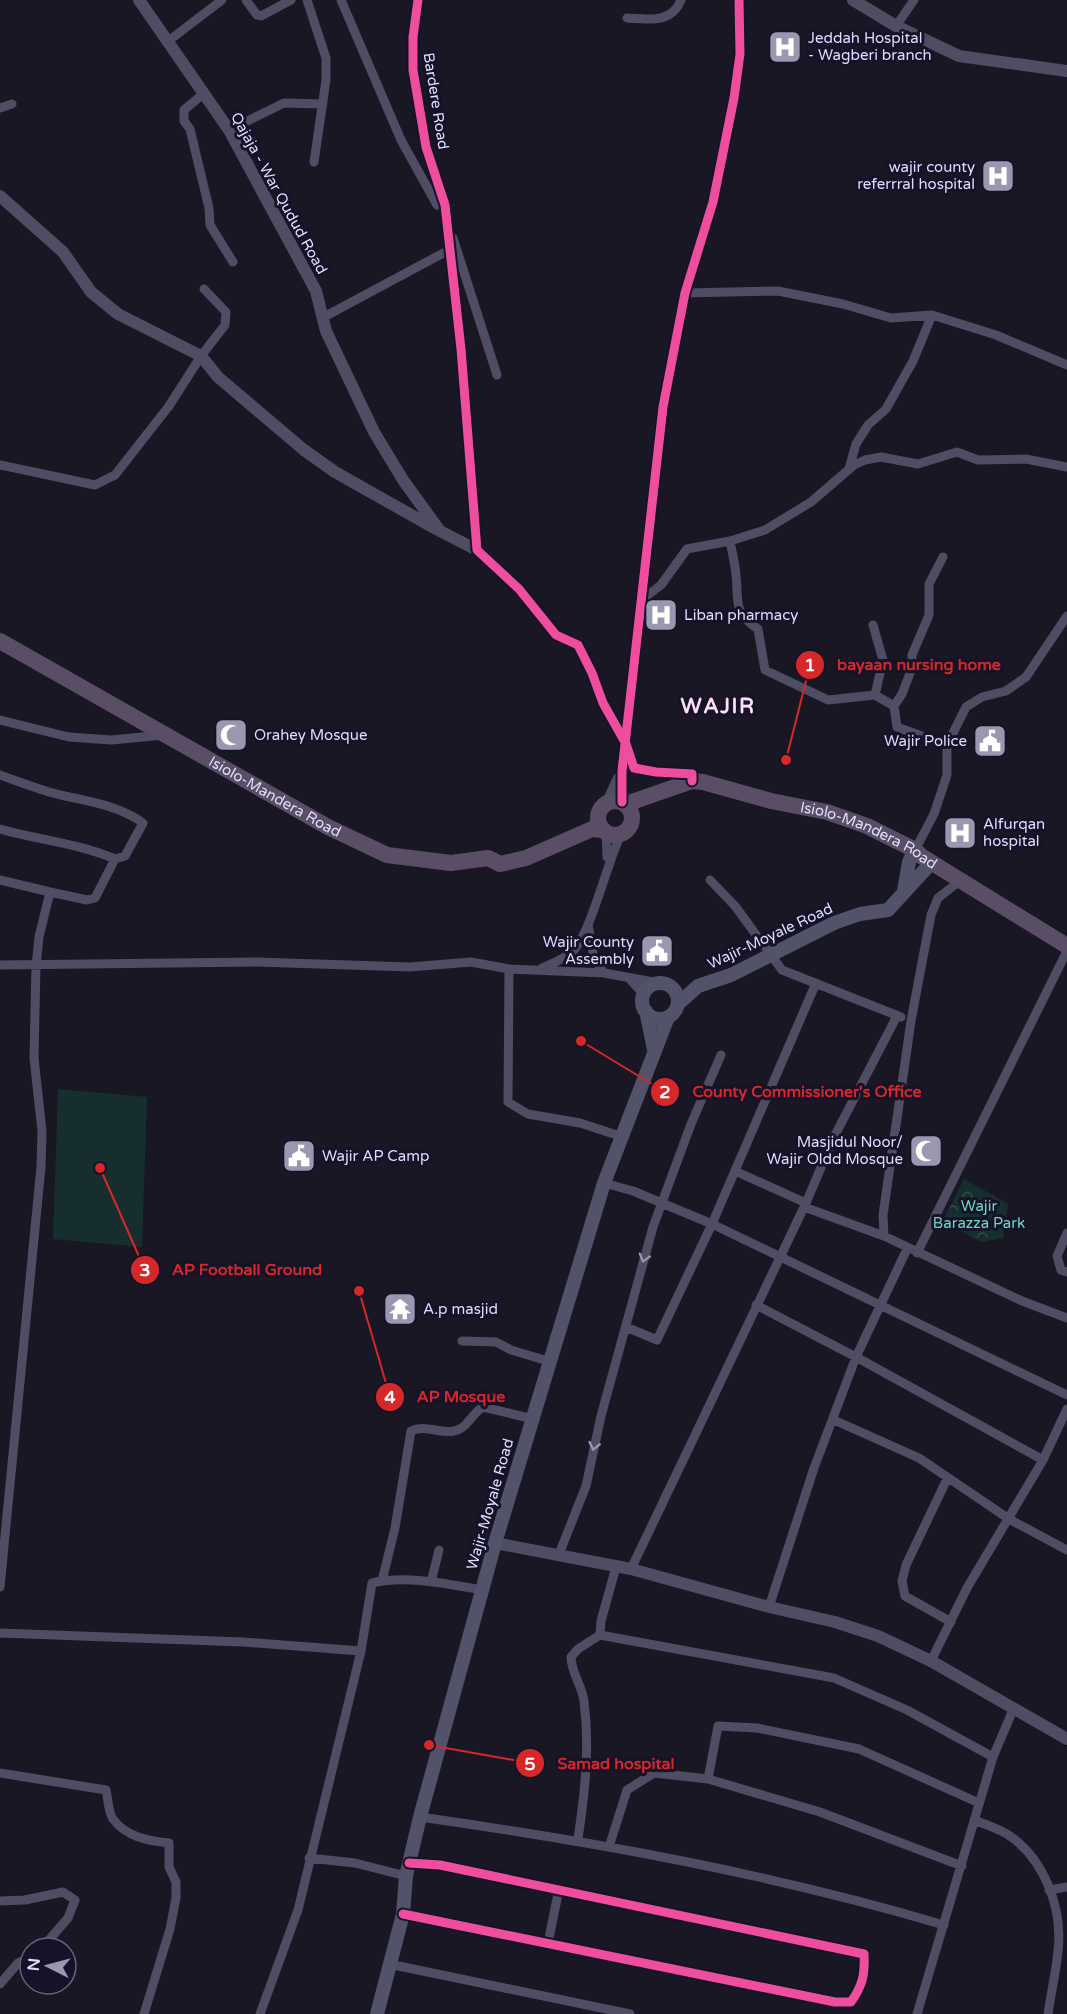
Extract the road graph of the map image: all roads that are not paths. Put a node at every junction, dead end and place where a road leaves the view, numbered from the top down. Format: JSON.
{"nodes":[{"id":1,"x":140,"y":0,"type":"edge"},
{"id":2,"x":222,"y":0,"type":"edge"},
{"id":3,"x":246,"y":0,"type":"edge"},
{"id":4,"x":291,"y":0,"type":"edge"},
{"id":5,"x":307,"y":0,"type":"edge"},
{"id":6,"x":341,"y":0,"type":"edge"},
{"id":7,"x":418,"y":0,"type":"edge"},
{"id":8,"x":681,"y":0,"type":"edge"},
{"id":9,"x":739,"y":0,"type":"edge"},
{"id":10,"x":853,"y":0,"type":"edge"},
{"id":11,"x":914,"y":0,"type":"edge"},
{"id":12,"x":627,"y":18,"type":"dead end"},
{"id":13,"x":896,"y":26,"type":"junction"},
{"id":14,"x":167,"y":42,"type":"junction"},
{"id":15,"x":1067,"y":71,"type":"edge"},
{"id":16,"x":202,"y":95,"type":"junction"},
{"id":17,"x":12,"y":104,"type":"dead end"},
{"id":18,"x":322,"y":104,"type":"junction"},
{"id":19,"x":0,"y":108,"type":"edge"},
{"id":20,"x":229,"y":130,"type":"junction"},
{"id":21,"x":314,"y":162,"type":"dead end"},
{"id":22,"x":0,"y":196,"type":"edge"},
{"id":23,"x":445,"y":206,"type":"junction"},
{"id":24,"x":449,"y":250,"type":"junction"},
{"id":25,"x":233,"y":262,"type":"dead end"},
{"id":26,"x":204,"y":289,"type":"dead end"},
{"id":27,"x":685,"y":293,"type":"junction"},
{"id":28,"x":932,"y":315,"type":"junction"},
{"id":29,"x":322,"y":318,"type":"junction"},
{"id":30,"x":201,"y":356,"type":"junction"},
{"id":31,"x":1067,"y":365,"type":"edge"},
{"id":32,"x":497,"y":375,"type":"dead end"},
{"id":33,"x":0,"y":465,"type":"edge"},
{"id":34,"x":1067,"y":467,"type":"edge"},
{"id":35,"x":848,"y":472,"type":"junction"},
{"id":36,"x":440,"y":531,"type":"junction"},
{"id":37,"x":730,"y":541,"type":"junction"},
{"id":38,"x":477,"y":550,"type":"junction"},
{"id":39,"x":943,"y":557,"type":"dead end"},
{"id":40,"x":640,"y":601,"type":"junction"},
{"id":41,"x":1067,"y":616,"type":"edge"},
{"id":42,"x":873,"y":625,"type":"dead end"},
{"id":43,"x":0,"y":641,"type":"edge"},
{"id":44,"x":875,"y":694,"type":"junction"},
{"id":45,"x":894,"y":706,"type":"junction"},
{"id":46,"x":0,"y":720,"type":"edge"},
{"id":47,"x":169,"y":735,"type":"junction"},
{"id":48,"x":626,"y":744,"type":"junction"},
{"id":49,"x":947,"y":745,"type":"junction"},
{"id":50,"x":0,"y":775,"type":"edge"},
{"id":51,"x":692,"y":781,"type":"junction"},
{"id":52,"x":654,"y":796,"type":"junction"},
{"id":53,"x":614,"y":805,"type":"junction"},
{"id":54,"x":0,"y":829,"type":"edge"},
{"id":55,"x":616,"y":830,"type":"junction"},
{"id":56,"x":572,"y":837,"type":"junction"},
{"id":57,"x":915,"y":850,"type":"junction"},
{"id":58,"x":115,"y":860,"type":"junction"},
{"id":59,"x":932,"y":862,"type":"junction"},
{"id":60,"x":606,"y":868,"type":"junction"},
{"id":61,"x":0,"y":880,"type":"edge"},
{"id":62,"x":710,"y":880,"type":"dead end"},
{"id":63,"x":961,"y":880,"type":"junction"},
{"id":64,"x":904,"y":891,"type":"junction"},
{"id":65,"x":50,"y":892,"type":"junction"},
{"id":66,"x":588,"y":924,"type":"junction"},
{"id":67,"x":1067,"y":946,"type":"edge"},
{"id":68,"x":1067,"y":951,"type":"edge"},
{"id":69,"x":770,"y":956,"type":"junction"},
{"id":70,"x":0,"y":965,"type":"edge"},
{"id":71,"x":36,"y":966,"type":"junction"},
{"id":72,"x":509,"y":969,"type":"junction"},
{"id":73,"x":539,"y":969,"type":"junction"},
{"id":74,"x":604,"y":973,"type":"junction"},
{"id":75,"x":628,"y":978,"type":"junction"},
{"id":76,"x":816,"y":983,"type":"junction"},
{"id":77,"x":664,"y":984,"type":"junction"},
{"id":78,"x":698,"y":986,"type":"junction"},
{"id":79,"x":644,"y":995,"type":"junction"},
{"id":80,"x":678,"y":1004,"type":"junction"},
{"id":81,"x":646,"y":1011,"type":"junction"},
{"id":82,"x":897,"y":1016,"type":"junction"},
{"id":83,"x":668,"y":1017,"type":"junction"},
{"id":84,"x":911,"y":1021,"type":"junction"},
{"id":85,"x":654,"y":1049,"type":"junction"},
{"id":86,"x":722,"y":1055,"type":"dead end"},
{"id":87,"x":620,"y":1136,"type":"junction"},
{"id":88,"x":735,"y":1171,"type":"junction"},
{"id":89,"x":604,"y":1183,"type":"junction"},
{"id":90,"x":662,"y":1202,"type":"junction"},
{"id":91,"x":805,"y":1205,"type":"junction"},
{"id":92,"x":712,"y":1224,"type":"junction"},
{"id":93,"x":1067,"y":1233,"type":"edge"},
{"id":94,"x":885,"y":1236,"type":"junction"},
{"id":95,"x":912,"y":1251,"type":"junction"},
{"id":96,"x":779,"y":1257,"type":"junction"},
{"id":97,"x":1067,"y":1272,"type":"edge"},
{"id":98,"x":756,"y":1305,"type":"junction"},
{"id":99,"x":881,"y":1307,"type":"junction"},
{"id":100,"x":1067,"y":1318,"type":"edge"},
{"id":101,"x":626,"y":1327,"type":"junction"},
{"id":102,"x":462,"y":1341,"type":"dead end"},
{"id":103,"x":856,"y":1357,"type":"junction"},
{"id":104,"x":548,"y":1361,"type":"junction"},
{"id":105,"x":1067,"y":1395,"type":"edge"},
{"id":106,"x":1067,"y":1409,"type":"edge"},
{"id":107,"x":533,"y":1419,"type":"junction"},
{"id":108,"x":834,"y":1420,"type":"junction"},
{"id":109,"x":1043,"y":1460,"type":"junction"},
{"id":110,"x":947,"y":1479,"type":"junction"},
{"id":111,"x":1009,"y":1519,"type":"junction"},
{"id":112,"x":495,"y":1543,"type":"junction"},
{"id":113,"x":439,"y":1550,"type":"dead end"},
{"id":114,"x":1067,"y":1550,"type":"edge"},
{"id":115,"x":559,"y":1554,"type":"junction"},
{"id":116,"x":616,"y":1567,"type":"junction"},
{"id":117,"x":631,"y":1569,"type":"junction"},
{"id":118,"x":382,"y":1581,"type":"junction"},
{"id":119,"x":431,"y":1582,"type":"junction"},
{"id":120,"x":0,"y":1587,"type":"edge"},
{"id":121,"x":482,"y":1590,"type":"junction"},
{"id":122,"x":769,"y":1607,"type":"junction"},
{"id":123,"x":951,"y":1622,"type":"junction"},
{"id":124,"x":0,"y":1634,"type":"edge"},
{"id":125,"x":600,"y":1635,"type":"junction"},
{"id":126,"x":361,"y":1651,"type":"junction"},
{"id":127,"x":931,"y":1661,"type":"junction"},
{"id":128,"x":1013,"y":1710,"type":"junction"},
{"id":129,"x":1067,"y":1739,"type":"edge"},
{"id":130,"x":993,"y":1758,"type":"junction"},
{"id":131,"x":0,"y":1773,"type":"edge"},
{"id":132,"x":708,"y":1779,"type":"junction"},
{"id":133,"x":979,"y":1803,"type":"junction"},
{"id":134,"x":420,"y":1817,"type":"junction"},
{"id":135,"x":974,"y":1820,"type":"junction"},
{"id":136,"x":578,"y":1839,"type":"junction"},
{"id":137,"x":609,"y":1847,"type":"junction"},
{"id":138,"x":309,"y":1858,"type":"junction"},
{"id":139,"x":962,"y":1866,"type":"junction"},
{"id":140,"x":408,"y":1870,"type":"junction"},
{"id":141,"x":1067,"y":1887,"type":"edge"},
{"id":142,"x":559,"y":1889,"type":"junction"},
{"id":143,"x":1049,"y":1890,"type":"junction"},
{"id":144,"x":0,"y":1901,"type":"edge"},
{"id":145,"x":403,"y":1914,"type":"junction"},
{"id":146,"x":944,"y":1925,"type":"junction"},
{"id":147,"x":52,"y":1936,"type":"edge"},
{"id":148,"x":548,"y":1943,"type":"junction"},
{"id":149,"x":18,"y":1963,"type":"edge"},
{"id":150,"x":389,"y":1964,"type":"junction"},
{"id":151,"x":0,"y":1984,"type":"edge"},
{"id":152,"x":604,"y":2011,"type":"edge"},
{"id":153,"x":144,"y":2014,"type":"edge"},
{"id":154,"x":260,"y":2014,"type":"edge"},
{"id":155,"x":377,"y":2014,"type":"edge"},
{"id":156,"x":630,"y":2014,"type":"edge"},
{"id":157,"x":917,"y":2014,"type":"edge"},
{"id":158,"x":1047,"y":2014,"type":"edge"}],
"edges":[{"from":1,"to":14,"type":"street","name":"Qajaja - War Qudud Road"},
{"from":2,"to":14,"type":"street"},
{"from":3,"to":4,"type":"street"},
{"from":5,"to":18,"type":"street"},
{"from":6,"to":23,"type":"street"},
{"from":7,"to":23,"type":"street","name":"Bardere Road"},
{"from":8,"to":12,"type":"street"},
{"from":9,"to":27,"type":"street"},
{"from":10,"to":13,"type":"street"},
{"from":11,"to":13,"type":"street"},
{"from":13,"to":15,"type":"street"},
{"from":14,"to":16,"type":"street","name":"Qajaja - War Qudud Road"},
{"from":16,"to":20,"type":"street","name":"Qajaja - War Qudud Road"},
{"from":16,"to":25,"type":"street"},
{"from":17,"to":19,"type":"street"},
{"from":18,"to":20,"type":"street"},
{"from":18,"to":21,"type":"street"},
{"from":20,"to":29,"type":"street","name":"Qajaja - War Qudud Road"},
{"from":22,"to":30,"type":"street"},
{"from":23,"to":24,"type":"street","name":"Bardere Road"},
{"from":23,"to":32,"type":"street"},
{"from":24,"to":29,"type":"street"},
{"from":24,"to":38,"type":"street","name":"Bardere Road"},
{"from":26,"to":30,"type":"street"},
{"from":27,"to":28,"type":"street"},
{"from":27,"to":40,"type":"street"},
{"from":28,"to":31,"type":"street"},
{"from":28,"to":35,"type":"street"},
{"from":29,"to":36,"type":"street","name":"Qajaja - War Qudud Road"},
{"from":30,"to":33,"type":"street"},
{"from":30,"to":36,"type":"street"},
{"from":34,"to":35,"type":"street"},
{"from":35,"to":37,"type":"street"},
{"from":36,"to":38,"type":"street","name":"Qajaja - War Qudud Road"},
{"from":37,"to":40,"type":"street"},
{"from":37,"to":44,"type":"street"},
{"from":38,"to":48,"type":"street","name":"Qajaja - War Qudud Road"},
{"from":39,"to":45,"type":"street"},
{"from":40,"to":48,"type":"street"},
{"from":41,"to":49,"type":"street"},
{"from":42,"to":44,"type":"street"},
{"from":43,"to":47,"type":"highway","name":"Isiolo-Mandera Road"},
{"from":44,"to":45,"type":"street"},
{"from":45,"to":49,"type":"street"},
{"from":46,"to":47,"type":"street"},
{"from":47,"to":56,"type":"highway","name":"Isiolo-Mandera Road"},
{"from":48,"to":51,"type":"street"},
{"from":48,"to":53,"type":"street"},
{"from":49,"to":57,"type":"street"},
{"from":50,"to":58,"type":"street"},
{"from":51,"to":52,"type":"highway","name":"Isiolo-Mandera Road"},
{"from":51,"to":57,"type":"highway","name":"Isiolo-Mandera Road"},
{"from":52,"to":53,"type":"highway","name":"Isiolo-Mandera Road"},
{"from":52,"to":55,"type":"highway","name":"Isiolo-Mandera Road"},
{"from":53,"to":55,"type":"highway"},
{"from":53,"to":55,"type":"highway"},
{"from":53,"to":56,"type":"highway","name":"Isiolo-Mandera Road"},
{"from":54,"to":58,"type":"street"},
{"from":55,"to":56,"type":"highway","name":"Isiolo-Mandera Road"},
{"from":55,"to":60,"type":"street"},
{"from":55,"to":60,"type":"street"},
{"from":57,"to":59,"type":"highway","name":"Isiolo-Mandera Road"},
{"from":57,"to":64,"type":"main road"},
{"from":58,"to":65,"type":"street"},
{"from":59,"to":63,"type":"highway","name":"Isiolo-Mandera Road"},
{"from":59,"to":64,"type":"main road","name":"Wajir-Moyale Road"},
{"from":60,"to":66,"type":"street"},
{"from":61,"to":65,"type":"street"},
{"from":62,"to":69,"type":"street"},
{"from":63,"to":67,"type":"highway","name":"Isiolo-Mandera Road"},
{"from":63,"to":84,"type":"street"},
{"from":64,"to":69,"type":"main road","name":"Wajir-Moyale Road"},
{"from":65,"to":71,"type":"street"},
{"from":66,"to":73,"type":"street"},
{"from":66,"to":74,"type":"street"},
{"from":68,"to":95,"type":"street"},
{"from":69,"to":76,"type":"street"},
{"from":69,"to":78,"type":"main road","name":"Wajir-Moyale Road"},
{"from":70,"to":71,"type":"street"},
{"from":71,"to":72,"type":"street"},
{"from":71,"to":120,"type":"street"},
{"from":72,"to":73,"type":"street"},
{"from":72,"to":87,"type":"street"},
{"from":73,"to":74,"type":"street"},
{"from":74,"to":75,"type":"street"},
{"from":75,"to":77,"type":"street"},
{"from":75,"to":79,"type":"street"},
{"from":76,"to":82,"type":"street"},
{"from":76,"to":88,"type":"street"},
{"from":77,"to":78,"type":"main road"},
{"from":77,"to":79,"type":"main road"},
{"from":77,"to":80,"type":"main road"},
{"from":78,"to":80,"type":"main road","name":"Wajir-Moyale Road"},
{"from":79,"to":81,"type":"main road"},
{"from":80,"to":83,"type":"main road"},
{"from":81,"to":83,"type":"main road"},
{"from":81,"to":85,"type":"main road"},
{"from":82,"to":84,"type":"street"},
{"from":82,"to":91,"type":"street"},
{"from":83,"to":85,"type":"main road","name":"Wajir-Moyale Road"},
{"from":84,"to":94,"type":"street"},
{"from":85,"to":87,"type":"main road","name":"Wajir-Moyale Road"},
{"from":86,"to":90,"type":"street"},
{"from":87,"to":89,"type":"main road","name":"Wajir-Moyale Road"},
{"from":88,"to":91,"type":"street"},
{"from":88,"to":92,"type":"street"},
{"from":89,"to":90,"type":"street"},
{"from":89,"to":104,"type":"main road","name":"Wajir-Moyale Road"},
{"from":90,"to":92,"type":"street"},
{"from":90,"to":101,"type":"street","one_way":true},
{"from":91,"to":94,"type":"street"},
{"from":91,"to":96,"type":"street"},
{"from":92,"to":96,"type":"street"},
{"from":92,"to":101,"type":"street"},
{"from":93,"to":97,"type":"street"},
{"from":94,"to":95,"type":"street"},
{"from":95,"to":99,"type":"street"},
{"from":95,"to":100,"type":"street"},
{"from":96,"to":98,"type":"street"},
{"from":96,"to":99,"type":"street"},
{"from":98,"to":103,"type":"street"},
{"from":98,"to":117,"type":"street"},
{"from":99,"to":103,"type":"street"},
{"from":99,"to":105,"type":"street"},
{"from":101,"to":115,"type":"street","one_way":true},
{"from":102,"to":104,"type":"street"},
{"from":103,"to":108,"type":"street"},
{"from":103,"to":109,"type":"street"},
{"from":104,"to":107,"type":"main road","name":"Wajir-Moyale Road"},
{"from":106,"to":109,"type":"street"},
{"from":107,"to":112,"type":"main road","name":"Wajir-Moyale Road"},
{"from":107,"to":118,"type":"street"},
{"from":108,"to":110,"type":"street"},
{"from":108,"to":122,"type":"street"},
{"from":109,"to":111,"type":"street"},
{"from":110,"to":111,"type":"street"},
{"from":110,"to":123,"type":"street"},
{"from":111,"to":114,"type":"street"},
{"from":111,"to":123,"type":"street"},
{"from":112,"to":115,"type":"street"},
{"from":112,"to":121,"type":"main road","name":"Wajir-Moyale Road"},
{"from":113,"to":119,"type":"street"},
{"from":115,"to":116,"type":"street"},
{"from":116,"to":117,"type":"street"},
{"from":116,"to":125,"type":"street"},
{"from":117,"to":122,"type":"street"},
{"from":118,"to":119,"type":"street"},
{"from":118,"to":126,"type":"street"},
{"from":119,"to":121,"type":"street"},
{"from":121,"to":134,"type":"main road","name":"Wajir-Moyale Road"},
{"from":122,"to":127,"type":"street"},
{"from":123,"to":127,"type":"street"},
{"from":124,"to":126,"type":"street"},
{"from":125,"to":130,"type":"street"},
{"from":125,"to":136,"type":"street"},
{"from":126,"to":138,"type":"street"},
{"from":127,"to":128,"type":"street"},
{"from":128,"to":129,"type":"street"},
{"from":128,"to":130,"type":"street"},
{"from":130,"to":133,"type":"street"},
{"from":131,"to":153,"type":"street"},
{"from":132,"to":133,"type":"street"},
{"from":132,"to":137,"type":"street"},
{"from":132,"to":139,"type":"street"},
{"from":133,"to":135,"type":"street"},
{"from":134,"to":136,"type":"street"},
{"from":134,"to":140,"type":"main road","name":"Wajir-Moyale Road"},
{"from":135,"to":139,"type":"street"},
{"from":135,"to":143,"type":"street"},
{"from":136,"to":137,"type":"street"},
{"from":137,"to":146,"type":"street"},
{"from":138,"to":140,"type":"street"},
{"from":138,"to":154,"type":"street"},
{"from":139,"to":146,"type":"street"},
{"from":140,"to":142,"type":"street"},
{"from":140,"to":145,"type":"main road","name":"Wajir-Moyale Road"},
{"from":141,"to":143,"type":"street"},
{"from":142,"to":148,"type":"street"},
{"from":142,"to":148,"type":"street"},
{"from":143,"to":158,"type":"street"},
{"from":144,"to":147,"type":"street"},
{"from":145,"to":148,"type":"street"},
{"from":145,"to":150,"type":"main road","name":"Wajir-Moyale Road"},
{"from":146,"to":157,"type":"street"},
{"from":149,"to":151,"type":"street"},
{"from":150,"to":152,"type":"street"},
{"from":150,"to":155,"type":"main road","name":"Wajir-Moyale Road"},
{"from":152,"to":156,"type":"street"}]}
